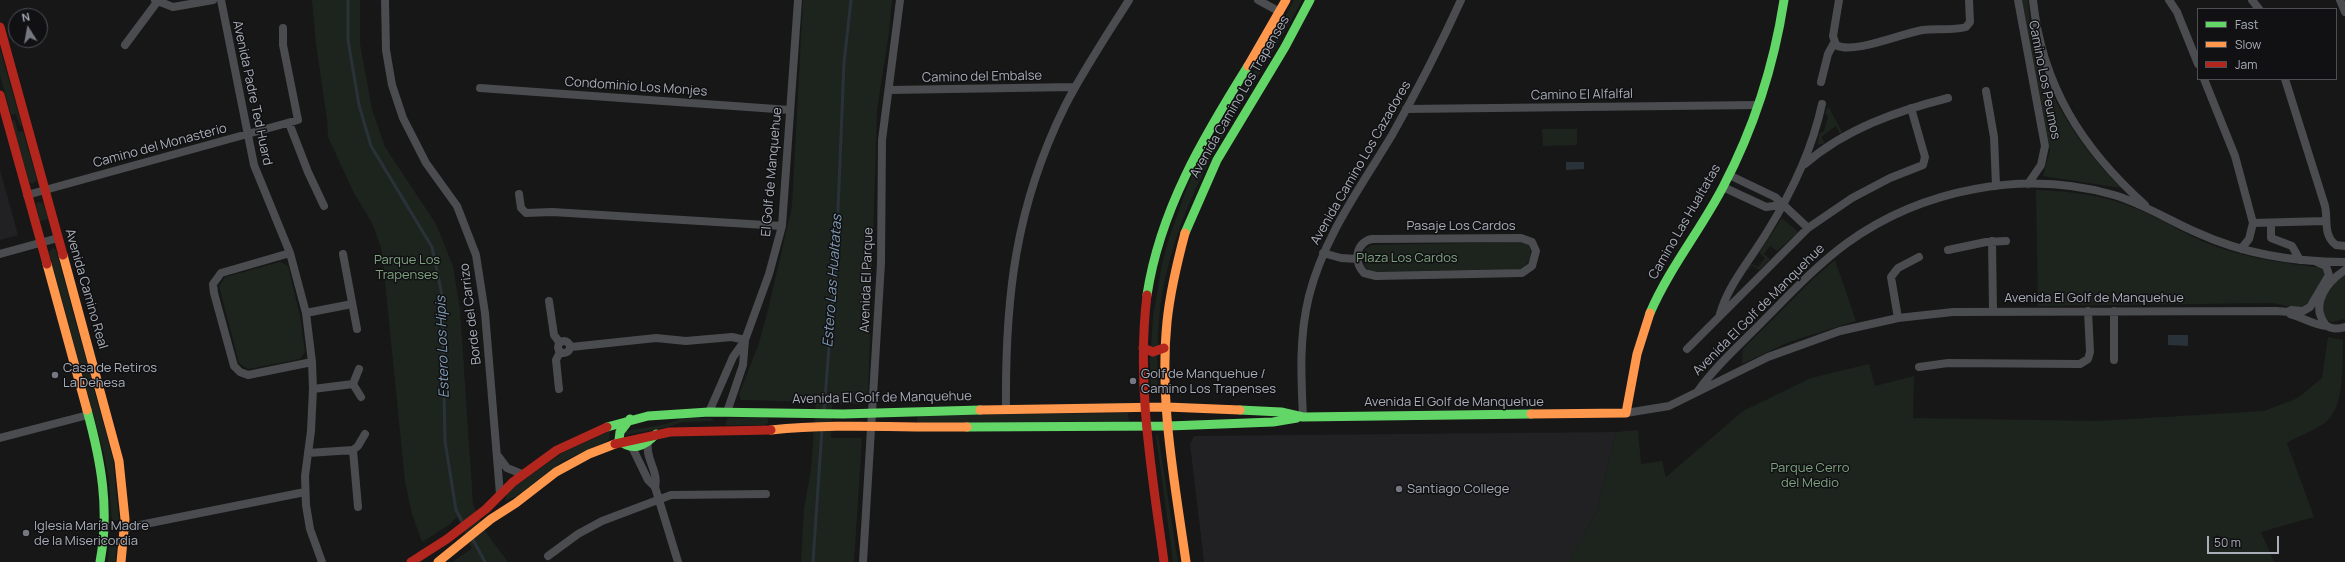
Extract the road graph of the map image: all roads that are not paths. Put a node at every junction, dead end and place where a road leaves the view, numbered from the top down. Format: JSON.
{"nodes":[{"id":1,"x":213,"y":0,"type":"edge"},
{"id":2,"x":221,"y":0,"type":"edge"},
{"id":3,"x":385,"y":0,"type":"edge"},
{"id":4,"x":798,"y":0,"type":"edge"},
{"id":5,"x":900,"y":0,"type":"edge"},
{"id":6,"x":1129,"y":0,"type":"edge"},
{"id":7,"x":1258,"y":0,"type":"edge"},
{"id":8,"x":1286,"y":0,"type":"edge"},
{"id":9,"x":1310,"y":0,"type":"edge"},
{"id":10,"x":1461,"y":0,"type":"edge"},
{"id":11,"x":1784,"y":0,"type":"edge"},
{"id":12,"x":1839,"y":0,"type":"edge"},
{"id":13,"x":1969,"y":0,"type":"edge"},
{"id":14,"x":2018,"y":0,"type":"edge"},
{"id":15,"x":2033,"y":0,"type":"edge"},
{"id":16,"x":2169,"y":0,"type":"edge"},
{"id":17,"x":2252,"y":0,"type":"edge"},
{"id":18,"x":2340,"y":0,"type":"edge"},
{"id":19,"x":156,"y":1,"type":"edge"},
{"id":20,"x":2258,"y":8,"type":"edge"},
{"id":21,"x":1280,"y":12,"type":"junction"},
{"id":22,"x":2345,"y":12,"type":"edge"},
{"id":23,"x":0,"y":27,"type":"edge"},
{"id":24,"x":282,"y":28,"type":"dead end"},
{"id":25,"x":1834,"y":43,"type":"junction"},
{"id":26,"x":125,"y":45,"type":"dead end"},
{"id":27,"x":2197,"y":62,"type":"edge"},
{"id":28,"x":2204,"y":80,"type":"edge"},
{"id":29,"x":2286,"y":80,"type":"edge"},
{"id":30,"x":1821,"y":82,"type":"dead end"},
{"id":31,"x":480,"y":88,"type":"dead end"},
{"id":32,"x":1075,"y":88,"type":"junction"},
{"id":33,"x":889,"y":90,"type":"junction"},
{"id":34,"x":1986,"y":91,"type":"dead end"},
{"id":35,"x":0,"y":96,"type":"edge"},
{"id":36,"x":1948,"y":98,"type":"dead end"},
{"id":37,"x":1822,"y":104,"type":"dead end"},
{"id":38,"x":1758,"y":105,"type":"junction"},
{"id":39,"x":1911,"y":108,"type":"junction"},
{"id":40,"x":1406,"y":109,"type":"junction"},
{"id":41,"x":790,"y":110,"type":"junction"},
{"id":42,"x":290,"y":123,"type":"junction"},
{"id":43,"x":247,"y":135,"type":"junction"},
{"id":44,"x":1804,"y":164,"type":"junction"},
{"id":45,"x":1729,"y":175,"type":"junction"},
{"id":46,"x":2028,"y":184,"type":"junction"},
{"id":47,"x":1996,"y":186,"type":"junction"},
{"id":48,"x":1723,"y":187,"type":"junction"},
{"id":49,"x":46,"y":190,"type":"junction"},
{"id":50,"x":519,"y":194,"type":"dead end"},
{"id":51,"x":27,"y":195,"type":"junction"},
{"id":52,"x":1782,"y":204,"type":"junction"},
{"id":53,"x":324,"y":206,"type":"dead end"},
{"id":54,"x":2150,"y":209,"type":"junction"},
{"id":55,"x":2325,"y":221,"type":"junction"},
{"id":56,"x":2253,"y":223,"type":"junction"},
{"id":57,"x":2271,"y":224,"type":"junction"},
{"id":58,"x":782,"y":226,"type":"junction"},
{"id":59,"x":1808,"y":228,"type":"junction"},
{"id":60,"x":58,"y":238,"type":"junction"},
{"id":61,"x":1992,"y":241,"type":"junction"},
{"id":62,"x":2006,"y":241,"type":"dead end"},
{"id":63,"x":41,"y":243,"type":"junction"},
{"id":64,"x":2345,"y":246,"type":"edge"},
{"id":65,"x":2241,"y":249,"type":"junction"},
{"id":66,"x":1948,"y":250,"type":"dead end"},
{"id":67,"x":290,"y":253,"type":"junction"},
{"id":68,"x":1323,"y":253,"type":"junction"},
{"id":69,"x":0,"y":254,"type":"edge"},
{"id":70,"x":343,"y":254,"type":"dead end"},
{"id":71,"x":1919,"y":257,"type":"dead end"},
{"id":72,"x":1358,"y":259,"type":"junction"},
{"id":73,"x":2300,"y":260,"type":"junction"},
{"id":74,"x":2316,"y":262,"type":"junction"},
{"id":75,"x":2345,"y":262,"type":"edge"},
{"id":76,"x":2345,"y":270,"type":"edge"},
{"id":77,"x":549,"y":301,"type":"dead end"},
{"id":78,"x":352,"y":304,"type":"junction"},
{"id":79,"x":2088,"y":311,"type":"junction"},
{"id":80,"x":2114,"y":311,"type":"junction"},
{"id":81,"x":1993,"y":312,"type":"junction"},
{"id":82,"x":2289,"y":312,"type":"junction"},
{"id":83,"x":306,"y":313,"type":"junction"},
{"id":84,"x":1719,"y":316,"type":"junction"},
{"id":85,"x":1898,"y":318,"type":"junction"},
{"id":86,"x":2327,"y":326,"type":"junction"},
{"id":87,"x":2345,"y":327,"type":"edge"},
{"id":88,"x":357,"y":329,"type":"dead end"},
{"id":89,"x":745,"y":340,"type":"junction"},
{"id":90,"x":560,"y":347,"type":"junction"},
{"id":91,"x":1143,"y":348,"type":"junction"},
{"id":92,"x":1164,"y":348,"type":"junction"},
{"id":93,"x":1687,"y":349,"type":"dead end"},
{"id":94,"x":2114,"y":360,"type":"dead end"},
{"id":95,"x":312,"y":362,"type":"junction"},
{"id":96,"x":1919,"y":367,"type":"dead end"},
{"id":97,"x":359,"y":369,"type":"dead end"},
{"id":98,"x":353,"y":384,"type":"junction"},
{"id":99,"x":313,"y":389,"type":"junction"},
{"id":100,"x":559,"y":389,"type":"dead end"},
{"id":101,"x":1698,"y":391,"type":"junction"},
{"id":102,"x":361,"y":397,"type":"dead end"},
{"id":103,"x":1145,"y":407,"type":"junction"},
{"id":104,"x":1167,"y":407,"type":"junction"},
{"id":105,"x":1006,"y":409,"type":"junction"},
{"id":106,"x":709,"y":412,"type":"junction"},
{"id":107,"x":726,"y":412,"type":"junction"},
{"id":108,"x":874,"y":412,"type":"junction"},
{"id":109,"x":1626,"y":413,"type":"junction"},
{"id":110,"x":88,"y":415,"type":"junction"},
{"id":111,"x":1302,"y":417,"type":"junction"},
{"id":112,"x":630,"y":419,"type":"junction"},
{"id":113,"x":1147,"y":426,"type":"junction"},
{"id":114,"x":1169,"y":426,"type":"junction"},
{"id":115,"x":873,"y":427,"type":"junction"},
{"id":116,"x":688,"y":431,"type":"junction"},
{"id":117,"x":365,"y":434,"type":"dead end"},
{"id":118,"x":656,"y":434,"type":"junction"},
{"id":119,"x":0,"y":438,"type":"edge"},
{"id":120,"x":621,"y":442,"type":"junction"},
{"id":121,"x":648,"y":443,"type":"junction"},
{"id":122,"x":632,"y":447,"type":"junction"},
{"id":123,"x":353,"y":450,"type":"junction"},
{"id":124,"x":308,"y":454,"type":"junction"},
{"id":125,"x":498,"y":456,"type":"junction"},
{"id":126,"x":522,"y":474,"type":"junction"},
{"id":127,"x":655,"y":487,"type":"junction"},
{"id":128,"x":305,"y":492,"type":"junction"},
{"id":129,"x":500,"y":494,"type":"junction"},
{"id":130,"x":766,"y":494,"type":"dead end"},
{"id":131,"x":659,"y":500,"type":"junction"},
{"id":132,"x":358,"y":508,"type":"dead end"},
{"id":133,"x":125,"y":528,"type":"junction"},
{"id":134,"x":548,"y":556,"type":"dead end"},
{"id":135,"x":100,"y":562,"type":"edge"},
{"id":136,"x":121,"y":562,"type":"edge"},
{"id":137,"x":322,"y":562,"type":"edge"},
{"id":138,"x":411,"y":562,"type":"edge"},
{"id":139,"x":438,"y":562,"type":"edge"},
{"id":140,"x":678,"y":562,"type":"edge"},
{"id":141,"x":863,"y":562,"type":"edge"},
{"id":142,"x":1164,"y":562,"type":"edge"},
{"id":143,"x":1186,"y":562,"type":"edge"}],
"edges":[{"from":1,"to":19,"type":"street"},
{"from":2,"to":43,"type":"street","name":"Avenida Padre Ted Huard"},
{"from":3,"to":125,"type":"street","name":"Borde del Carrizo"},
{"from":4,"to":41,"type":"street","name":"El Golf de Manquehue"},
{"from":5,"to":33,"type":"street","name":"Avenida El Parque"},
{"from":6,"to":32,"type":"street"},
{"from":7,"to":21,"type":"street"},
{"from":8,"to":21,"type":"street","name":"Avenida Camino Los Trapenses"},
{"from":9,"to":92,"type":"street","name":"Avenida Camino Los Trapenses"},
{"from":10,"to":40,"type":"street","name":"Avenida Camino Los Cazadores"},
{"from":11,"to":38,"type":"street","name":"Camino Las Hualtatas"},
{"from":12,"to":25,"type":"street"},
{"from":13,"to":25,"type":"street"},
{"from":14,"to":46,"type":"street","name":"Camino Los Peumos"},
{"from":15,"to":54,"type":"street","name":"Camino Los Peumos"},
{"from":16,"to":27,"type":"street"},
{"from":17,"to":20,"type":"street"},
{"from":18,"to":22,"type":"street"},
{"from":19,"to":26,"type":"street"},
{"from":21,"to":91,"type":"street","name":"Avenida Camino Los Trapenses"},
{"from":23,"to":49,"type":"street","name":"Avenida Camino Real"},
{"from":24,"to":42,"type":"street","name":"Camino del Monasterio"},
{"from":25,"to":30,"type":"street"},
{"from":28,"to":56,"type":"street"},
{"from":29,"to":55,"type":"street"},
{"from":31,"to":41,"type":"street","name":"Condominio Los Monjes"},
{"from":32,"to":33,"type":"street","name":"Camino del Embalse"},
{"from":32,"to":105,"type":"street"},
{"from":33,"to":108,"type":"street","name":"Avenida El Parque"},
{"from":34,"to":47,"type":"street"},
{"from":35,"to":51,"type":"street"},
{"from":36,"to":39,"type":"street"},
{"from":37,"to":44,"type":"street"},
{"from":38,"to":40,"type":"street","name":"Camino El Alfalfal"},
{"from":38,"to":45,"type":"street","name":"Camino Las Hualtatas"},
{"from":39,"to":44,"type":"street"},
{"from":39,"to":59,"type":"street"},
{"from":40,"to":68,"type":"street","name":"Avenida Camino Los Cazadores"},
{"from":41,"to":58,"type":"street","name":"El Golf de Manquehue"},
{"from":42,"to":43,"type":"street","name":"Camino del Monasterio"},
{"from":42,"to":53,"type":"street"},
{"from":43,"to":49,"type":"street","name":"Camino del Monasterio"},
{"from":43,"to":67,"type":"street","name":"Avenida Padre Ted Huard"},
{"from":44,"to":52,"type":"street"},
{"from":45,"to":48,"type":"street","name":"Camino Las Hualtatas"},
{"from":45,"to":52,"type":"street"},
{"from":46,"to":47,"type":"street","name":"Avenida El Golf de Manquehue"},
{"from":46,"to":54,"type":"street","name":"Avenida El Golf de Manquehue"},
{"from":47,"to":101,"type":"street","name":"Avenida El Golf de Manquehue"},
{"from":48,"to":52,"type":"street"},
{"from":48,"to":109,"type":"street","name":"Camino Las Hualtatas"},
{"from":49,"to":51,"type":"street","name":"Camino del Monasterio"},
{"from":49,"to":60,"type":"street","name":"Avenida Camino Real"},
{"from":50,"to":58,"type":"street"},
{"from":51,"to":63,"type":"street"},
{"from":52,"to":59,"type":"street"},
{"from":52,"to":84,"type":"street"},
{"from":54,"to":65,"type":"street","name":"Avenida El Golf de Manquehue"},
{"from":55,"to":57,"type":"street"},
{"from":55,"to":64,"type":"street"},
{"from":56,"to":57,"type":"street"},
{"from":56,"to":65,"type":"street"},
{"from":57,"to":73,"type":"street"},
{"from":58,"to":89,"type":"street","name":"El Golf de Manquehue"},
{"from":59,"to":84,"type":"street"},
{"from":60,"to":63,"type":"street"},
{"from":60,"to":133,"type":"street","name":"Avenida Camino Real"},
{"from":61,"to":62,"type":"street"},
{"from":61,"to":66,"type":"street"},
{"from":61,"to":81,"type":"street"},
{"from":63,"to":69,"type":"street"},
{"from":63,"to":110,"type":"street"},
{"from":65,"to":73,"type":"street","name":"Avenida El Golf de Manquehue"},
{"from":67,"to":83,"type":"street","name":"Avenida Padre Ted Huard"},
{"from":67,"to":95,"type":"street"},
{"from":68,"to":72,"type":"street"},
{"from":68,"to":111,"type":"street","name":"Avenida Camino Los Cazadores"},
{"from":70,"to":78,"type":"street"},
{"from":71,"to":85,"type":"street"},
{"from":72,"to":72,"type":"street","name":"Pasaje Los Cardos"},
{"from":73,"to":74,"type":"street","name":"Avenida El Golf de Manquehue"},
{"from":74,"to":75,"type":"street","name":"Avenida El Golf de Manquehue"},
{"from":74,"to":82,"type":"street","name":"Avenida El Golf de Manquehue"},
{"from":76,"to":86,"type":"street"},
{"from":77,"to":90,"type":"street"},
{"from":78,"to":83,"type":"street"},
{"from":78,"to":88,"type":"street"},
{"from":79,"to":80,"type":"street","name":"Avenida El Golf de Manquehue"},
{"from":79,"to":81,"type":"street","name":"Avenida El Golf de Manquehue"},
{"from":79,"to":96,"type":"street"},
{"from":80,"to":82,"type":"street","name":"Avenida El Golf de Manquehue"},
{"from":80,"to":94,"type":"street"},
{"from":81,"to":85,"type":"street","name":"Avenida El Golf de Manquehue"},
{"from":82,"to":86,"type":"street","name":"Avenida El Golf de Manquehue"},
{"from":83,"to":95,"type":"street","name":"Avenida Padre Ted Huard"},
{"from":84,"to":93,"type":"street"},
{"from":85,"to":101,"type":"street","name":"Avenida El Golf de Manquehue"},
{"from":86,"to":87,"type":"street","name":"Avenida El Golf de Manquehue"},
{"from":89,"to":90,"type":"street"},
{"from":89,"to":106,"type":"street","name":"El Golf de Manquehue"},
{"from":89,"to":107,"type":"street","name":"El Golf de Manquehue"},
{"from":90,"to":100,"type":"street"},
{"from":91,"to":92,"type":"street"},
{"from":91,"to":103,"type":"street","name":"Avenida Camino Los Trapenses"},
{"from":92,"to":104,"type":"street","name":"Avenida Camino Los Trapenses"},
{"from":95,"to":99,"type":"street","name":"Avenida Padre Ted Huard"},
{"from":97,"to":98,"type":"street"},
{"from":98,"to":99,"type":"street"},
{"from":98,"to":102,"type":"street"},
{"from":99,"to":124,"type":"street","name":"Avenida Padre Ted Huard"},
{"from":101,"to":109,"type":"street","name":"Avenida El Golf de Manquehue"},
{"from":103,"to":104,"type":"street","name":"Avenida El Golf de Manquehue"},
{"from":103,"to":105,"type":"street","name":"Avenida El Golf de Manquehue"},
{"from":103,"to":113,"type":"street","name":"Avenida Camino Los Trapenses"},
{"from":104,"to":111,"type":"street","name":"Avenida El Golf de Manquehue"},
{"from":104,"to":114,"type":"street","name":"Avenida Camino Los Trapenses"},
{"from":105,"to":108,"type":"street","name":"Avenida El Golf de Manquehue"},
{"from":106,"to":107,"type":"street","name":"Avenida El Golf de Manquehue"},
{"from":106,"to":112,"type":"street","name":"Avenida El Golf de Manquehue"},
{"from":107,"to":108,"type":"street","name":"Avenida El Golf de Manquehue"},
{"from":107,"to":116,"type":"street"},
{"from":108,"to":115,"type":"street","name":"Avenida El Parque"},
{"from":109,"to":111,"type":"street","name":"Avenida El Golf de Manquehue"},
{"from":110,"to":119,"type":"street"},
{"from":110,"to":135,"type":"street"},
{"from":111,"to":114,"type":"street","name":"Avenida El Golf de Manquehue"},
{"from":112,"to":120,"type":"street"},
{"from":112,"to":126,"type":"street","name":"Avenida El Golf de Manquehue"},
{"from":113,"to":114,"type":"street","name":"Avenida El Golf de Manquehue"},
{"from":113,"to":115,"type":"street","name":"Avenida El Golf de Manquehue"},
{"from":113,"to":142,"type":"street","name":"Avenida Camino Los Trapenses"},
{"from":114,"to":143,"type":"street","name":"Avenida Camino Los Trapenses"},
{"from":115,"to":116,"type":"street","name":"Avenida El Golf de Manquehue"},
{"from":115,"to":141,"type":"street","name":"Avenida El Parque"},
{"from":116,"to":118,"type":"street","name":"Avenida El Golf de Manquehue"},
{"from":117,"to":123,"type":"street"},
{"from":118,"to":120,"type":"street","name":"Avenida El Golf de Manquehue"},
{"from":118,"to":121,"type":"street"},
{"from":120,"to":122,"type":"street"},
{"from":120,"to":139,"type":"street","name":"Avenida El Golf de Manquehue"},
{"from":121,"to":122,"type":"street"},
{"from":121,"to":127,"type":"street"},
{"from":122,"to":127,"type":"street"},
{"from":123,"to":124,"type":"street"},
{"from":123,"to":132,"type":"street"},
{"from":124,"to":128,"type":"street","name":"Avenida Padre Ted Huard"},
{"from":125,"to":126,"type":"street"},
{"from":125,"to":129,"type":"street","name":"Borde del Carrizo"},
{"from":126,"to":129,"type":"street","name":"Avenida El Golf de Manquehue"},
{"from":127,"to":131,"type":"street"},
{"from":128,"to":133,"type":"street"},
{"from":128,"to":137,"type":"street","name":"Avenida Padre Ted Huard"},
{"from":129,"to":138,"type":"street","name":"Avenida El Golf de Manquehue"},
{"from":130,"to":131,"type":"street"},
{"from":131,"to":134,"type":"street"},
{"from":131,"to":140,"type":"street"},
{"from":133,"to":136,"type":"street","name":"Avenida Camino Real"}]}
